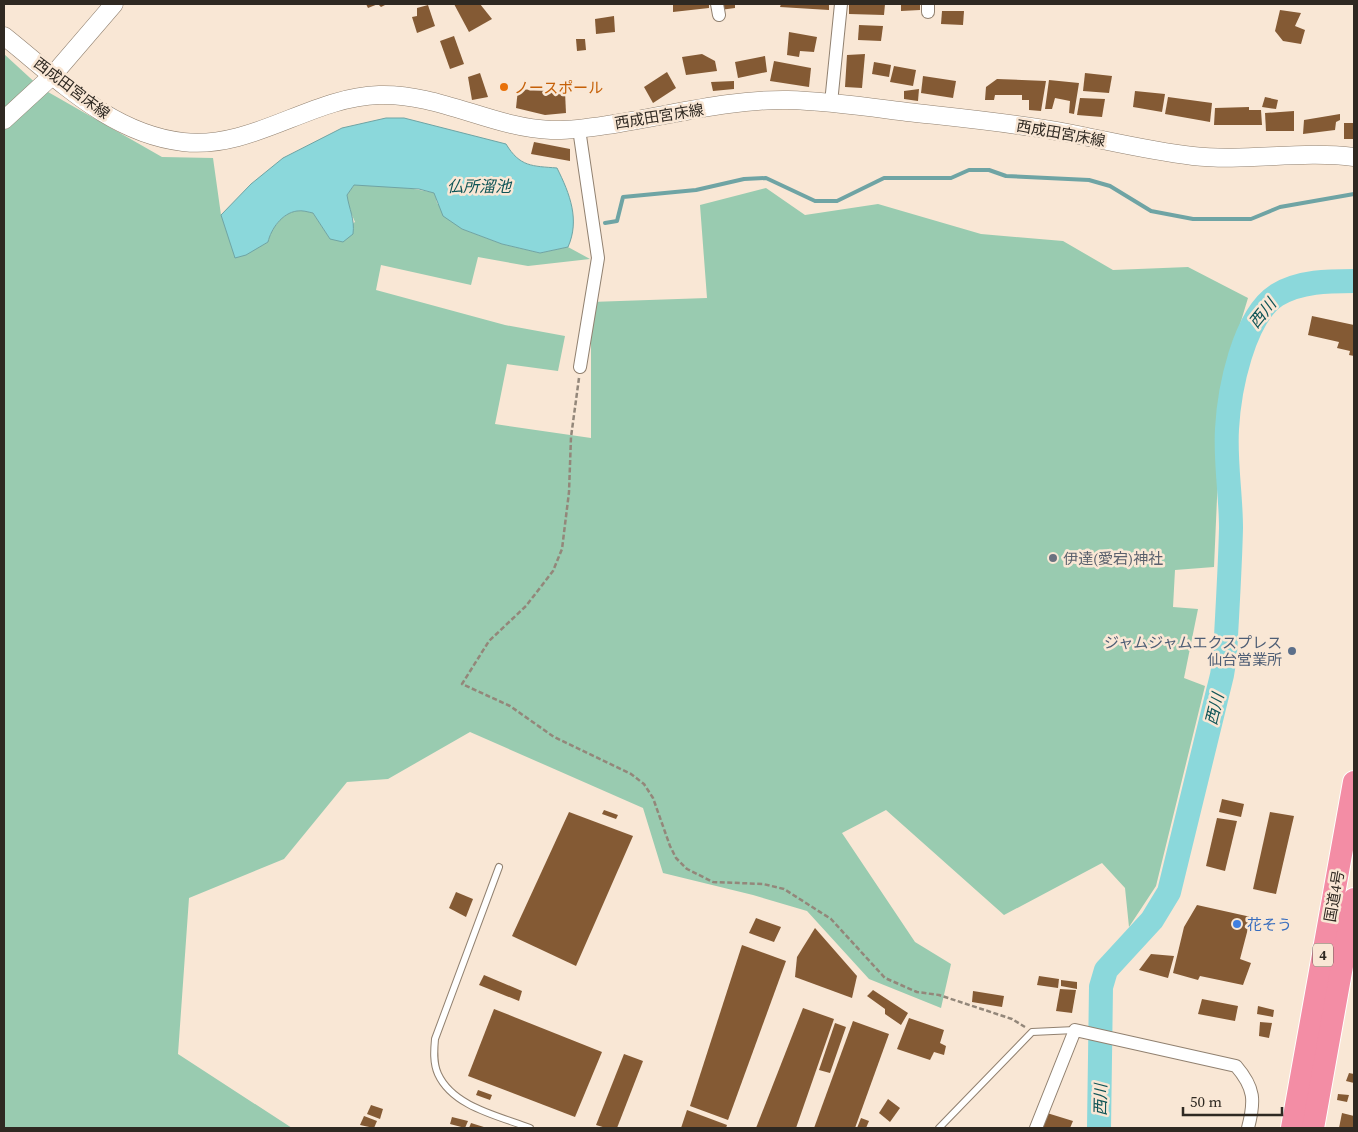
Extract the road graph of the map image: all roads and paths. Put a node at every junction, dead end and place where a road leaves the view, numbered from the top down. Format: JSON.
{"nodes":[{"id":1,"x":114,"y":4,"type":"edge"},
{"id":2,"x":841,"y":4,"type":"edge"},
{"id":3,"x":4,"y":36,"type":"edge"},
{"id":4,"x":53,"y":75,"type":"junction"},
{"id":5,"x":831,"y":103,"type":"junction"},
{"id":6,"x":4,"y":120,"type":"edge"},
{"id":7,"x":579,"y":129,"type":"junction"},
{"id":8,"x":1354,"y":157,"type":"edge"},
{"id":9,"x":580,"y":367,"type":"joint"},
{"id":10,"x":1354,"y":782,"type":"edge"},
{"id":11,"x":500,"y":867,"type":"dead end"},
{"id":12,"x":1354,"y":899,"type":"edge"},
{"id":13,"x":1075,"y":1030,"type":"junction"},
{"id":14,"x":1032,"y":1032,"type":"junction"},
{"id":15,"x":530,"y":1128,"type":"edge"},
{"id":16,"x":939,"y":1128,"type":"edge"},
{"id":17,"x":1036,"y":1128,"type":"edge"},
{"id":18,"x":1248,"y":1128,"type":"edge"},
{"id":19,"x":1292,"y":1128,"type":"edge"},
{"id":20,"x":1313,"y":1128,"type":"edge"}],
"edges":[{"from":1,"to":4,"type":"main road"},
{"from":2,"to":5,"type":"street"},
{"from":3,"to":4,"type":"main road","name":"西成田宮床線"},
{"from":4,"to":6,"type":"main road"},
{"from":4,"to":7,"type":"main road","name":"西成田宮床線"},
{"from":5,"to":7,"type":"main road","name":"西成田宮床線"},
{"from":5,"to":8,"type":"main road","name":"西成田宮床線"},
{"from":7,"to":9,"type":"street"},
{"from":9,"to":14,"type":"path"},
{"from":10,"to":19,"type":"highway","name":"国道4号","number":"4"},
{"from":11,"to":15,"type":"lane"},
{"from":12,"to":20,"type":"highway","name":"国道4号","number":"4"},
{"from":13,"to":14,"type":"lane"},
{"from":13,"to":17,"type":"street"},
{"from":13,"to":18,"type":"street"},
{"from":14,"to":16,"type":"lane"}]}
